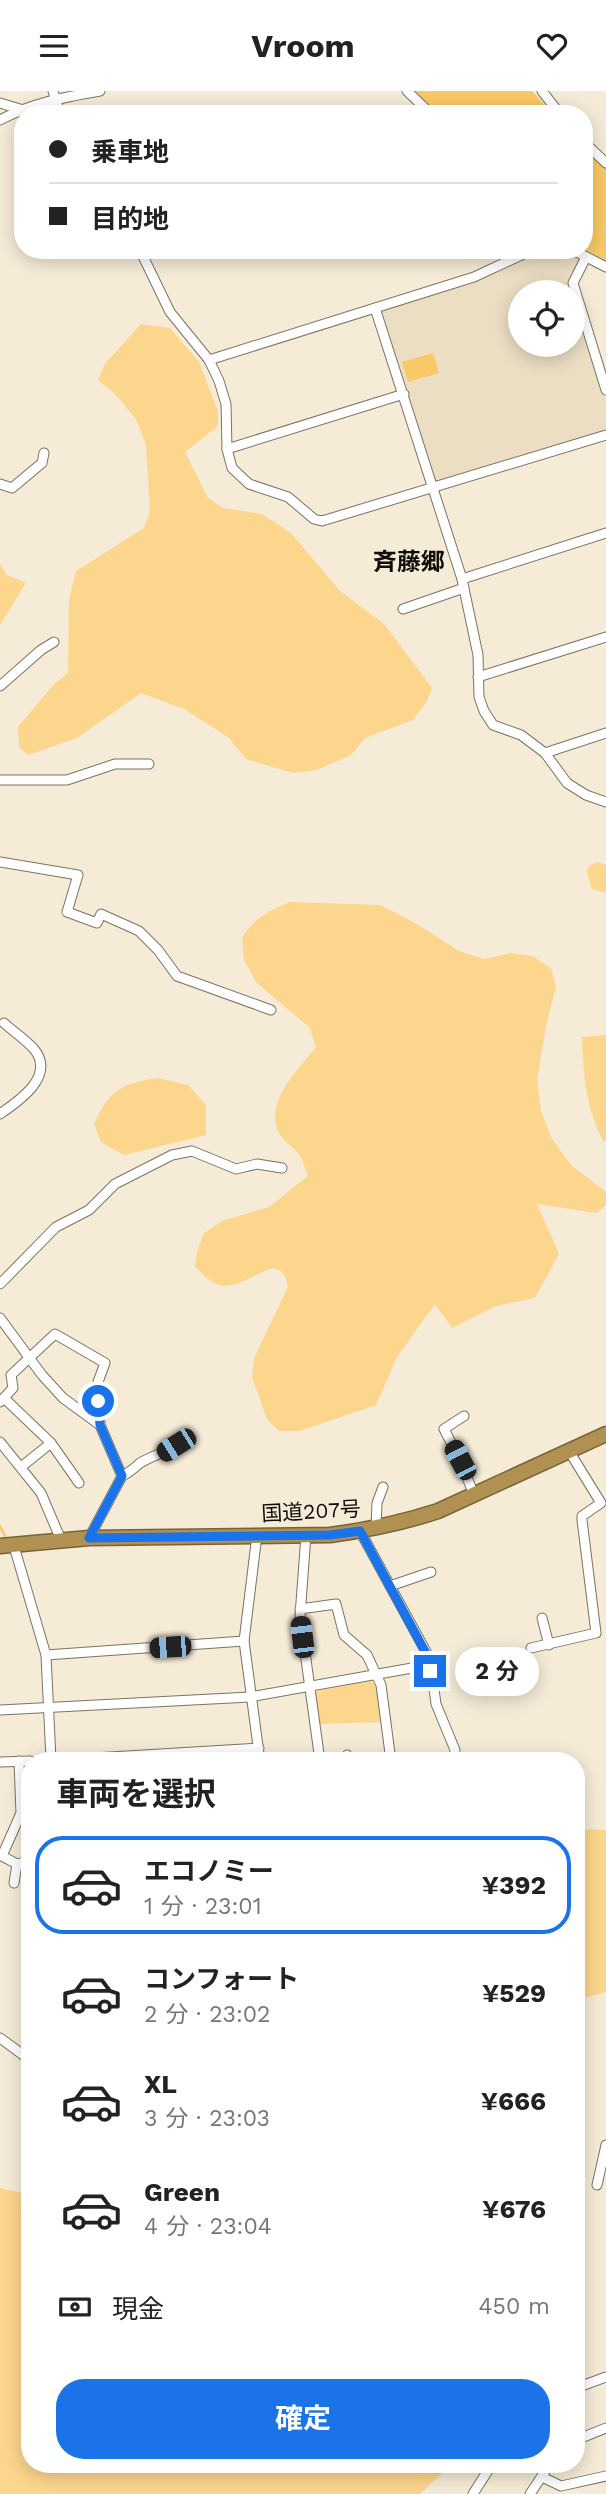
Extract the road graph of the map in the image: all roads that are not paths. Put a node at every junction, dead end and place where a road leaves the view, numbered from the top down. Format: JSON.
{"nodes":[{"id":1,"x":100,"y":91,"type":"edge"},
{"id":2,"x":407,"y":91,"type":"edge"},
{"id":3,"x":542,"y":91,"type":"edge"},
{"id":4,"x":53,"y":95,"type":"edge"},
{"id":5,"x":29,"y":105,"type":"edge"},
{"id":6,"x":421,"y":105,"type":"edge"},
{"id":7,"x":553,"y":105,"type":"edge"},
{"id":8,"x":593,"y":151,"type":"edge"},
{"id":9,"x":606,"y":163,"type":"edge"},
{"id":10,"x":144,"y":259,"type":"edge"},
{"id":11,"x":513,"y":259,"type":"edge"},
{"id":12,"x":585,"y":259,"type":"edge"},
{"id":13,"x":590,"y":259,"type":"edge"},
{"id":14,"x":606,"y":267,"type":"edge"},
{"id":15,"x":375,"y":308,"type":"junction"},
{"id":16,"x":209,"y":360,"type":"junction"},
{"id":17,"x":606,"y":390,"type":"edge"},
{"id":18,"x":404,"y":394,"type":"junction"},
{"id":19,"x":606,"y":435,"type":"edge"},
{"id":20,"x":227,"y":449,"type":"junction"},
{"id":21,"x":44,"y":453,"type":"dead end"},
{"id":22,"x":0,"y":485,"type":"edge"},
{"id":23,"x":433,"y":488,"type":"junction"},
{"id":24,"x":606,"y":533,"type":"edge"},
{"id":25,"x":463,"y":583,"type":"junction"},
{"id":26,"x":402,"y":609,"type":"dead end"},
{"id":27,"x":606,"y":638,"type":"edge"},
{"id":28,"x":54,"y":642,"type":"dead end"},
{"id":29,"x":478,"y":677,"type":"junction"},
{"id":30,"x":0,"y":686,"type":"edge"},
{"id":31,"x":606,"y":733,"type":"edge"},
{"id":32,"x":545,"y":753,"type":"junction"},
{"id":33,"x":149,"y":764,"type":"dead end"},
{"id":34,"x":0,"y":780,"type":"edge"},
{"id":35,"x":606,"y":802,"type":"edge"},
{"id":36,"x":0,"y":862,"type":"edge"},
{"id":37,"x":271,"y":1010,"type":"dead end"},
{"id":38,"x":4,"y":1023,"type":"dead end"},
{"id":39,"x":0,"y":1114,"type":"edge"},
{"id":40,"x":282,"y":1168,"type":"dead end"},
{"id":41,"x":0,"y":1284,"type":"edge"},
{"id":42,"x":0,"y":1318,"type":"edge"},
{"id":43,"x":29,"y":1357,"type":"junction"},
{"id":44,"x":2,"y":1400,"type":"edge"},
{"id":45,"x":464,"y":1416,"type":"dead end"},
{"id":46,"x":100,"y":1425,"type":"junction"},
{"id":47,"x":606,"y":1434,"type":"edge"},
{"id":48,"x":0,"y":1442,"type":"edge"},
{"id":49,"x":51,"y":1443,"type":"junction"},
{"id":50,"x":176,"y":1445,"type":"dead end"},
{"id":51,"x":569,"y":1451,"type":"junction"},
{"id":52,"x":21,"y":1467,"type":"junction"},
{"id":53,"x":122,"y":1476,"type":"junction"},
{"id":54,"x":79,"y":1483,"type":"dead end"},
{"id":55,"x":383,"y":1487,"type":"dead end"},
{"id":56,"x":474,"y":1495,"type":"junction"},
{"id":57,"x":376,"y":1527,"type":"junction"},
{"id":58,"x":360,"y":1531,"type":"junction"},
{"id":59,"x":257,"y":1535,"type":"junction"},
{"id":60,"x":306,"y":1535,"type":"junction"},
{"id":61,"x":89,"y":1538,"type":"junction"},
{"id":62,"x":61,"y":1540,"type":"junction"},
{"id":63,"x":7,"y":1545,"type":"edge"},
{"id":64,"x":431,"y":1572,"type":"dead end"},
{"id":65,"x":390,"y":1586,"type":"junction"},
{"id":66,"x":300,"y":1609,"type":"junction"},
{"id":67,"x":542,"y":1618,"type":"dead end"},
{"id":68,"x":244,"y":1641,"type":"junction"},
{"id":69,"x":549,"y":1644,"type":"junction"},
{"id":70,"x":531,"y":1648,"type":"dead end"},
{"id":71,"x":46,"y":1655,"type":"junction"},
{"id":72,"x":440,"y":1663,"type":"dead end"},
{"id":73,"x":429,"y":1665,"type":"junction"},
{"id":74,"x":377,"y":1675,"type":"junction"},
{"id":75,"x":309,"y":1687,"type":"junction"},
{"id":76,"x":250,"y":1697,"type":"junction"},
{"id":77,"x":48,"y":1707,"type":"junction"},
{"id":78,"x":0,"y":1710,"type":"edge"},
{"id":79,"x":259,"y":1748,"type":"junction"},
{"id":80,"x":51,"y":1752,"type":"edge"},
{"id":81,"x":215,"y":1752,"type":"edge"},
{"id":82,"x":259,"y":1752,"type":"edge"},
{"id":83,"x":319,"y":1752,"type":"edge"},
{"id":84,"x":390,"y":1752,"type":"edge"},
{"id":85,"x":456,"y":1752,"type":"edge"},
{"id":86,"x":19,"y":1761,"type":"joint"},
{"id":87,"x":0,"y":1762,"type":"edge"},
{"id":88,"x":1,"y":1856,"type":"edge"},
{"id":89,"x":21,"y":1863,"type":"edge"},
{"id":90,"x":17,"y":1864,"type":"junction"},
{"id":91,"x":14,"y":1883,"type":"dead end"},
{"id":92,"x":0,"y":2038,"type":"edge"},
{"id":93,"x":21,"y":2053,"type":"edge"},
{"id":94,"x":606,"y":2145,"type":"edge"},
{"id":95,"x":597,"y":2185,"type":"dead end"},
{"id":96,"x":606,"y":2377,"type":"edge"},
{"id":97,"x":585,"y":2385,"type":"edge"},
{"id":98,"x":606,"y":2428,"type":"edge"},
{"id":99,"x":585,"y":2436,"type":"edge"},
{"id":100,"x":486,"y":2473,"type":"edge"},
{"id":101,"x":544,"y":2473,"type":"edge"},
{"id":102,"x":606,"y":2476,"type":"edge"},
{"id":103,"x":542,"y":2477,"type":"junction"},
{"id":104,"x":473,"y":2494,"type":"edge"},
{"id":105,"x":530,"y":2494,"type":"edge"}],
"edges":[{"from":1,"to":4,"type":"street"},
{"from":2,"to":6,"type":"street"},
{"from":3,"to":7,"type":"street"},
{"from":4,"to":5,"type":"street"},
{"from":8,"to":9,"type":"street"},
{"from":10,"to":16,"type":"street"},
{"from":11,"to":15,"type":"street"},
{"from":12,"to":17,"type":"street"},
{"from":13,"to":14,"type":"street"},
{"from":15,"to":16,"type":"street"},
{"from":15,"to":18,"type":"street"},
{"from":16,"to":20,"type":"street"},
{"from":18,"to":20,"type":"street"},
{"from":18,"to":23,"type":"street"},
{"from":19,"to":23,"type":"street"},
{"from":20,"to":23,"type":"street"},
{"from":21,"to":22,"type":"street"},
{"from":23,"to":25,"type":"street"},
{"from":24,"to":25,"type":"street"},
{"from":25,"to":26,"type":"street"},
{"from":25,"to":29,"type":"street"},
{"from":27,"to":29,"type":"street"},
{"from":28,"to":30,"type":"street"},
{"from":29,"to":32,"type":"street"},
{"from":31,"to":32,"type":"street"},
{"from":32,"to":35,"type":"street"},
{"from":33,"to":34,"type":"street"},
{"from":36,"to":37,"type":"street"},
{"from":38,"to":39,"type":"street"},
{"from":40,"to":41,"type":"street"},
{"from":42,"to":43,"type":"street"},
{"from":43,"to":44,"type":"street"},
{"from":43,"to":46,"type":"street"},
{"from":43,"to":46,"type":"street"},
{"from":44,"to":49,"type":"street"},
{"from":45,"to":56,"type":"street"},
{"from":46,"to":53,"type":"street"},
{"from":47,"to":51,"type":"highway","name":"国道207号"},
{"from":48,"to":52,"type":"street"},
{"from":49,"to":52,"type":"street"},
{"from":49,"to":54,"type":"street"},
{"from":50,"to":53,"type":"street"},
{"from":51,"to":56,"type":"highway","name":"国道207号"},
{"from":51,"to":69,"type":"street"},
{"from":52,"to":62,"type":"street"},
{"from":53,"to":61,"type":"street"},
{"from":55,"to":57,"type":"street"},
{"from":56,"to":57,"type":"highway","name":"国道207号"},
{"from":57,"to":58,"type":"highway","name":"国道207号"},
{"from":58,"to":60,"type":"highway","name":"国道207号"},
{"from":58,"to":65,"type":"street"},
{"from":59,"to":60,"type":"highway","name":"国道207号"},
{"from":59,"to":61,"type":"highway","name":"国道207号"},
{"from":59,"to":68,"type":"street"},
{"from":60,"to":66,"type":"street"},
{"from":61,"to":62,"type":"highway","name":"国道207号"},
{"from":62,"to":63,"type":"highway","name":"国道207号"},
{"from":63,"to":71,"type":"street"},
{"from":64,"to":65,"type":"street"},
{"from":65,"to":73,"type":"street"},
{"from":66,"to":74,"type":"street"},
{"from":66,"to":75,"type":"street"},
{"from":67,"to":69,"type":"street"},
{"from":68,"to":71,"type":"street"},
{"from":68,"to":76,"type":"street"},
{"from":69,"to":70,"type":"street"},
{"from":71,"to":77,"type":"street"},
{"from":72,"to":73,"type":"street"},
{"from":73,"to":74,"type":"street"},
{"from":73,"to":85,"type":"street"},
{"from":74,"to":75,"type":"street"},
{"from":74,"to":84,"type":"street"},
{"from":75,"to":76,"type":"street"},
{"from":75,"to":83,"type":"street"},
{"from":76,"to":77,"type":"street"},
{"from":76,"to":79,"type":"street"},
{"from":77,"to":78,"type":"street"},
{"from":77,"to":80,"type":"street"},
{"from":79,"to":81,"type":"street"},
{"from":79,"to":82,"type":"street"},
{"from":86,"to":87,"type":"street"},
{"from":86,"to":88,"type":"street"},
{"from":88,"to":90,"type":"street"},
{"from":89,"to":90,"type":"street"},
{"from":90,"to":91,"type":"street"},
{"from":92,"to":93,"type":"street"},
{"from":94,"to":95,"type":"street"},
{"from":96,"to":97,"type":"street"},
{"from":98,"to":99,"type":"street"},
{"from":100,"to":104,"type":"street"},
{"from":101,"to":103,"type":"street"},
{"from":102,"to":103,"type":"street"},
{"from":103,"to":105,"type":"street"}]}
